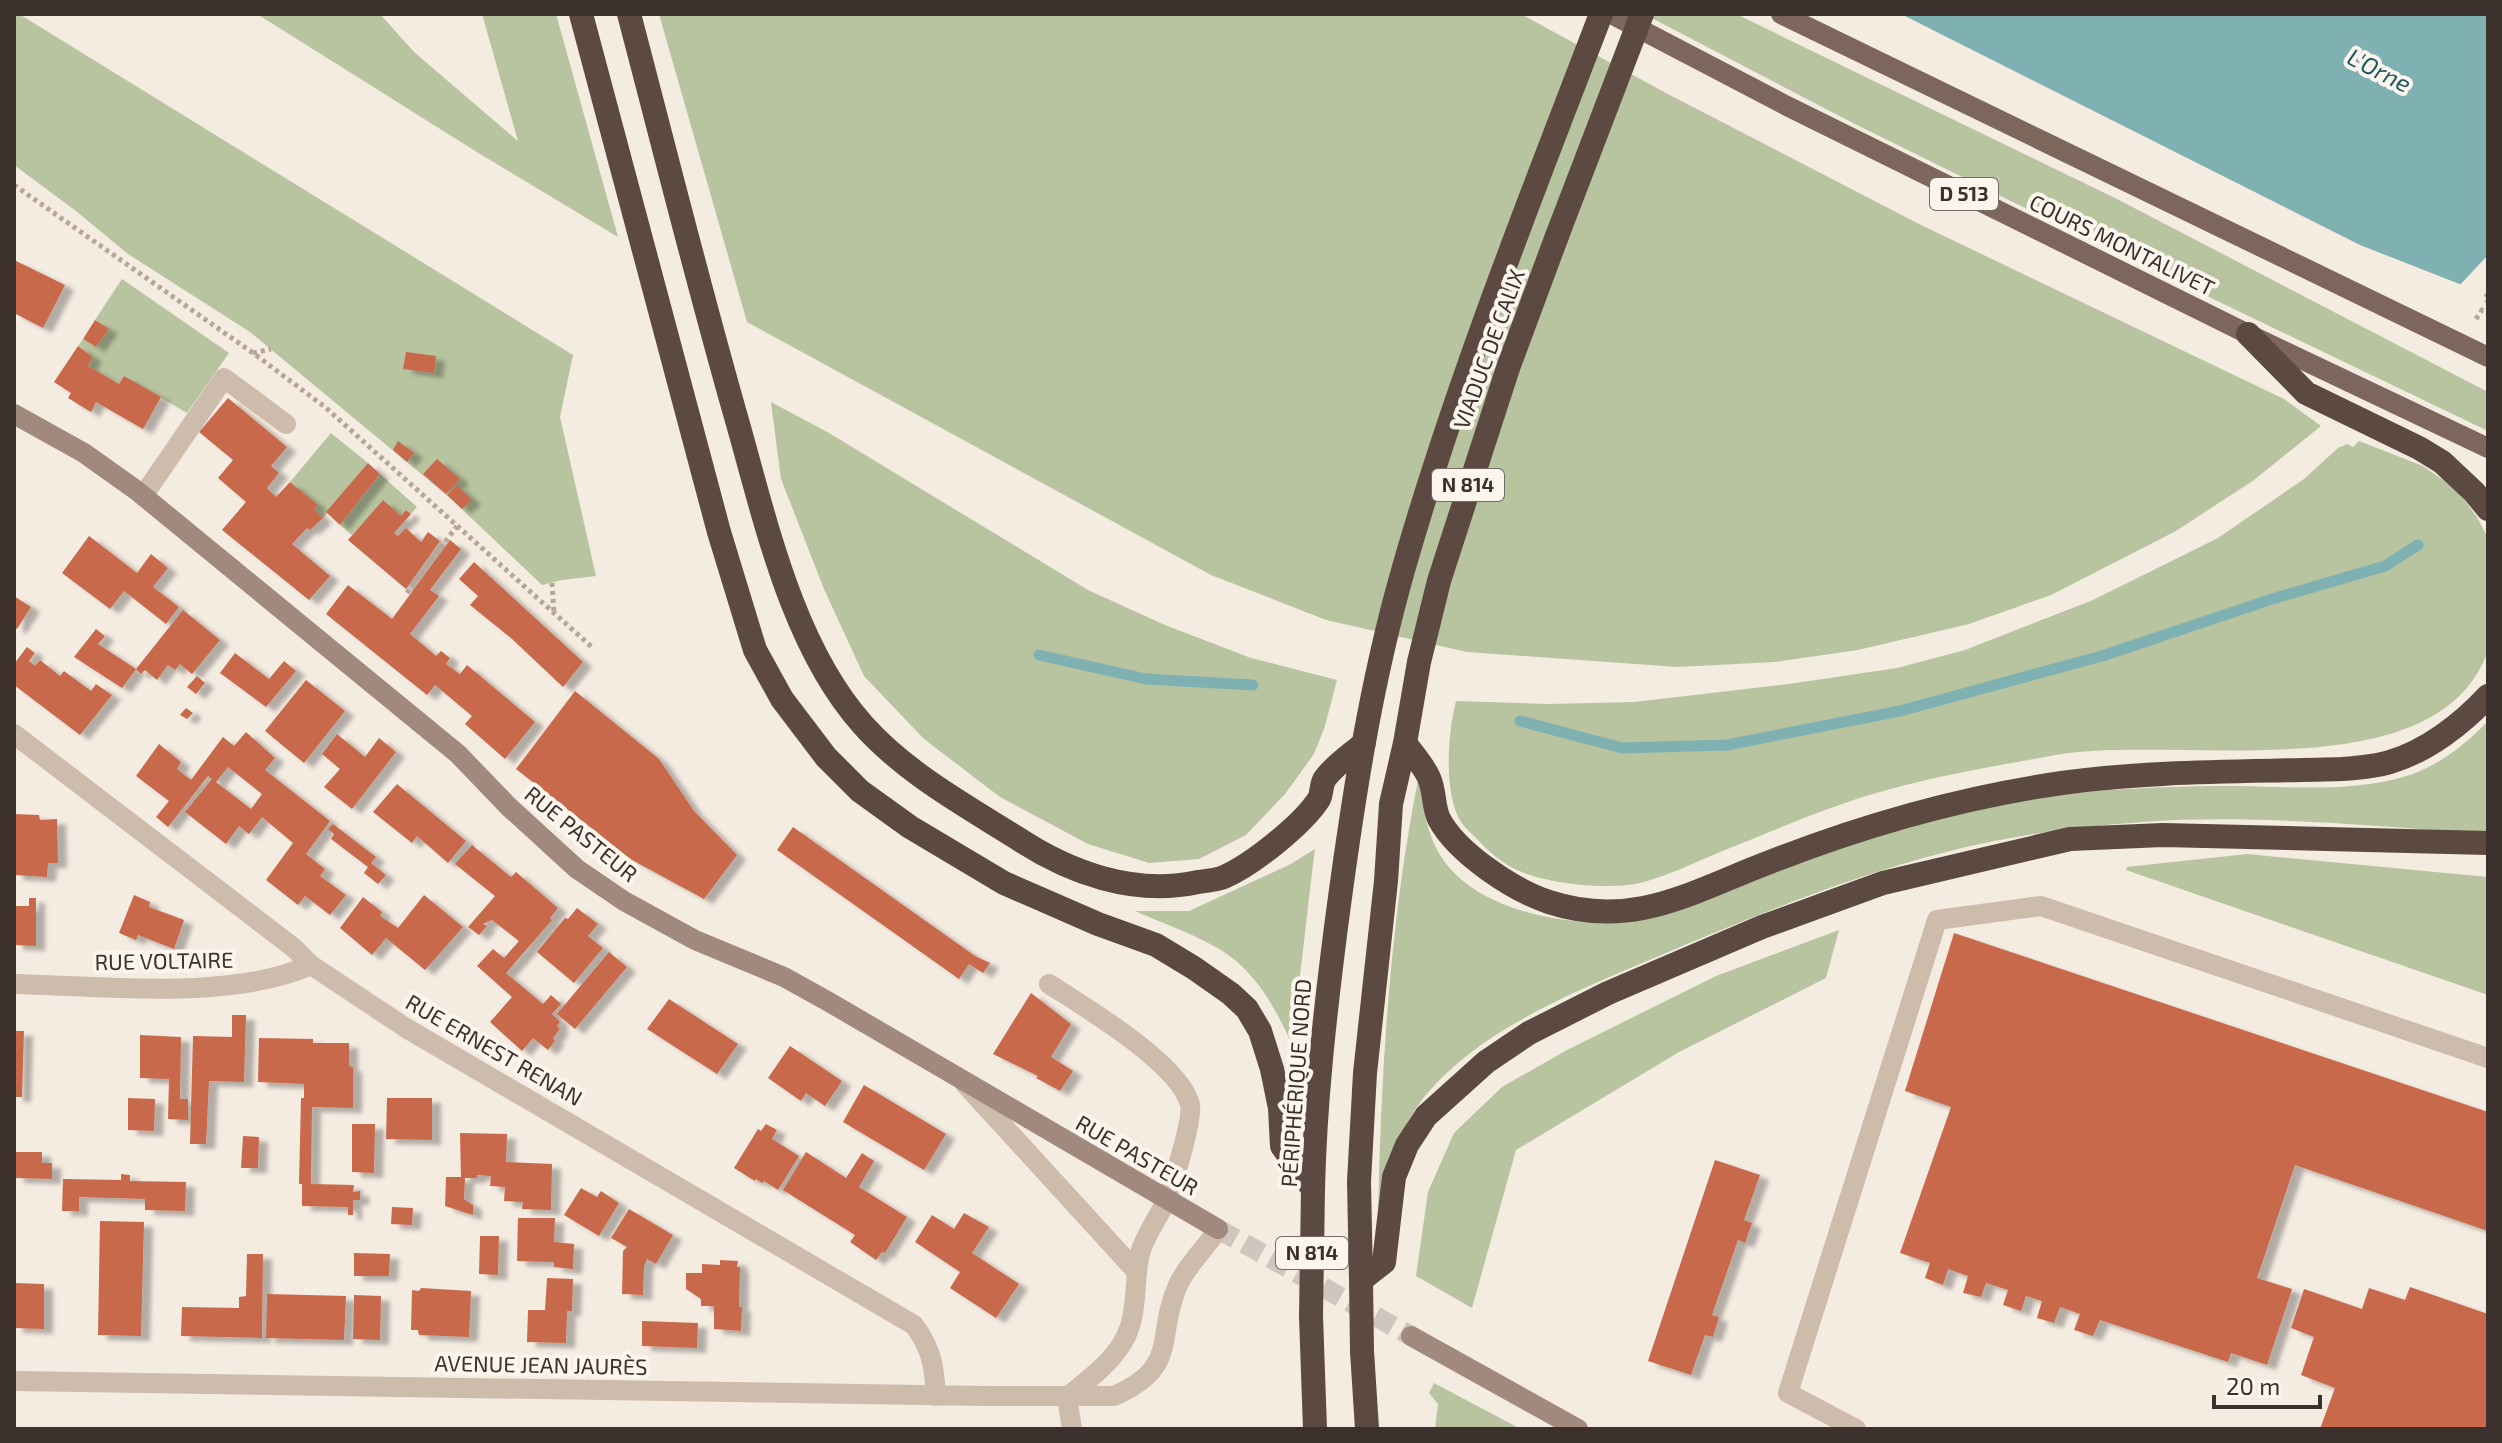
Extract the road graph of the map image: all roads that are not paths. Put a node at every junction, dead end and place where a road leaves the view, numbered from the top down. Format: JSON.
{"nodes":[{"id":1,"x":581,"y":14,"type":"edge"},
{"id":2,"x":629,"y":14,"type":"edge"},
{"id":3,"x":1601,"y":14,"type":"edge"},
{"id":4,"x":1611,"y":14,"type":"edge"},
{"id":5,"x":1642,"y":14,"type":"edge"},
{"id":6,"x":1781,"y":14,"type":"edge"},
{"id":7,"x":2248,"y":334,"type":"junction"},
{"id":8,"x":2488,"y":357,"type":"edge"},
{"id":9,"x":14,"y":414,"type":"edge"},
{"id":10,"x":286,"y":424,"type":"dead end"},
{"id":11,"x":2488,"y":448,"type":"edge"},
{"id":12,"x":143,"y":496,"type":"junction"},
{"id":13,"x":2488,"y":509,"type":"edge"},
{"id":14,"x":2488,"y":683,"type":"edge"},
{"id":15,"x":2488,"y":696,"type":"edge"},
{"id":16,"x":14,"y":734,"type":"edge"},
{"id":17,"x":1364,"y":743,"type":"junction"},
{"id":18,"x":1405,"y":743,"type":"junction"},
{"id":19,"x":2424,"y":747,"type":"junction"},
{"id":20,"x":2488,"y":843,"type":"edge"},
{"id":21,"x":311,"y":965,"type":"junction"},
{"id":22,"x":14,"y":984,"type":"edge"},
{"id":23,"x":1049,"y":984,"type":"dead end"},
{"id":24,"x":2488,"y":1058,"type":"edge"},
{"id":25,"x":963,"y":1081,"type":"junction"},
{"id":26,"x":1313,"y":1189,"type":"junction"},
{"id":27,"x":1167,"y":1201,"type":"junction"},
{"id":28,"x":1218,"y":1229,"type":"joint"},
{"id":29,"x":1136,"y":1271,"type":"junction"},
{"id":30,"x":1361,"y":1280,"type":"junction"},
{"id":31,"x":1411,"y":1336,"type":"tunnel mouth"},
{"id":32,"x":14,"y":1381,"type":"edge"},
{"id":33,"x":936,"y":1396,"type":"junction"},
{"id":34,"x":1067,"y":1397,"type":"junction"},
{"id":35,"x":1072,"y":1429,"type":"edge"},
{"id":36,"x":1315,"y":1429,"type":"edge"},
{"id":37,"x":1367,"y":1429,"type":"edge"},
{"id":38,"x":1578,"y":1429,"type":"edge"},
{"id":39,"x":1856,"y":1429,"type":"edge"}],
"edges":[{"from":1,"to":26,"type":"highway"},
{"from":2,"to":17,"type":"highway"},
{"from":3,"to":17,"type":"highway","name":"VIADUC DE CALIX","number":"N 814"},
{"from":4,"to":7,"type":"main road","name":"COURS MONTALIVET","number":"D 513"},
{"from":5,"to":18,"type":"highway","name":"VIADUC DE CALIX","number":"N 814","bridge":true},
{"from":6,"to":8,"type":"main road"},
{"from":7,"to":11,"type":"main road","name":"COURS MONTALIVET","number":"D 513"},
{"from":7,"to":13,"type":"highway"},
{"from":9,"to":12,"type":"main road","name":"RUE PASTEUR"},
{"from":10,"to":12,"type":"street"},
{"from":12,"to":25,"type":"main road","name":"RUE PASTEUR"},
{"from":14,"to":19,"type":"highway"},
{"from":15,"to":19,"type":"highway"},
{"from":16,"to":21,"type":"street","name":"RUE ERNEST RENAN"},
{"from":17,"to":26,"type":"highway","name":"PÉRIPHÉRIQUE NORD","number":"N 814"},
{"from":18,"to":19,"type":"highway"},
{"from":18,"to":30,"type":"highway","name":"VIADUC DE CALIX","number":"N 814"},
{"from":20,"to":30,"type":"highway"},
{"from":21,"to":22,"type":"street","name":"RUE VOLTAIRE"},
{"from":21,"to":33,"type":"street","name":"RUE ERNEST RENAN"},
{"from":23,"to":27,"type":"street"},
{"from":24,"to":39,"type":"street"},
{"from":25,"to":27,"type":"main road","name":"RUE PASTEUR"},
{"from":25,"to":29,"type":"street"},
{"from":26,"to":36,"type":"highway","name":"PÉRIPHÉRIQUE NORD","number":"N 814","bridge":true},
{"from":27,"to":28,"type":"main road","name":"RUE PASTEUR"},
{"from":27,"to":29,"type":"street"},
{"from":28,"to":34,"type":"street","name":"AVENUE JEAN JAURÈS"},
{"from":29,"to":34,"type":"street"},
{"from":30,"to":37,"type":"highway","number":"N 814","bridge":true},
{"from":31,"to":38,"type":"main road"},
{"from":32,"to":33,"type":"street","name":"AVENUE JEAN JAURÈS"},
{"from":33,"to":34,"type":"street","name":"AVENUE JEAN JAURÈS"},
{"from":34,"to":35,"type":"street"}]}
